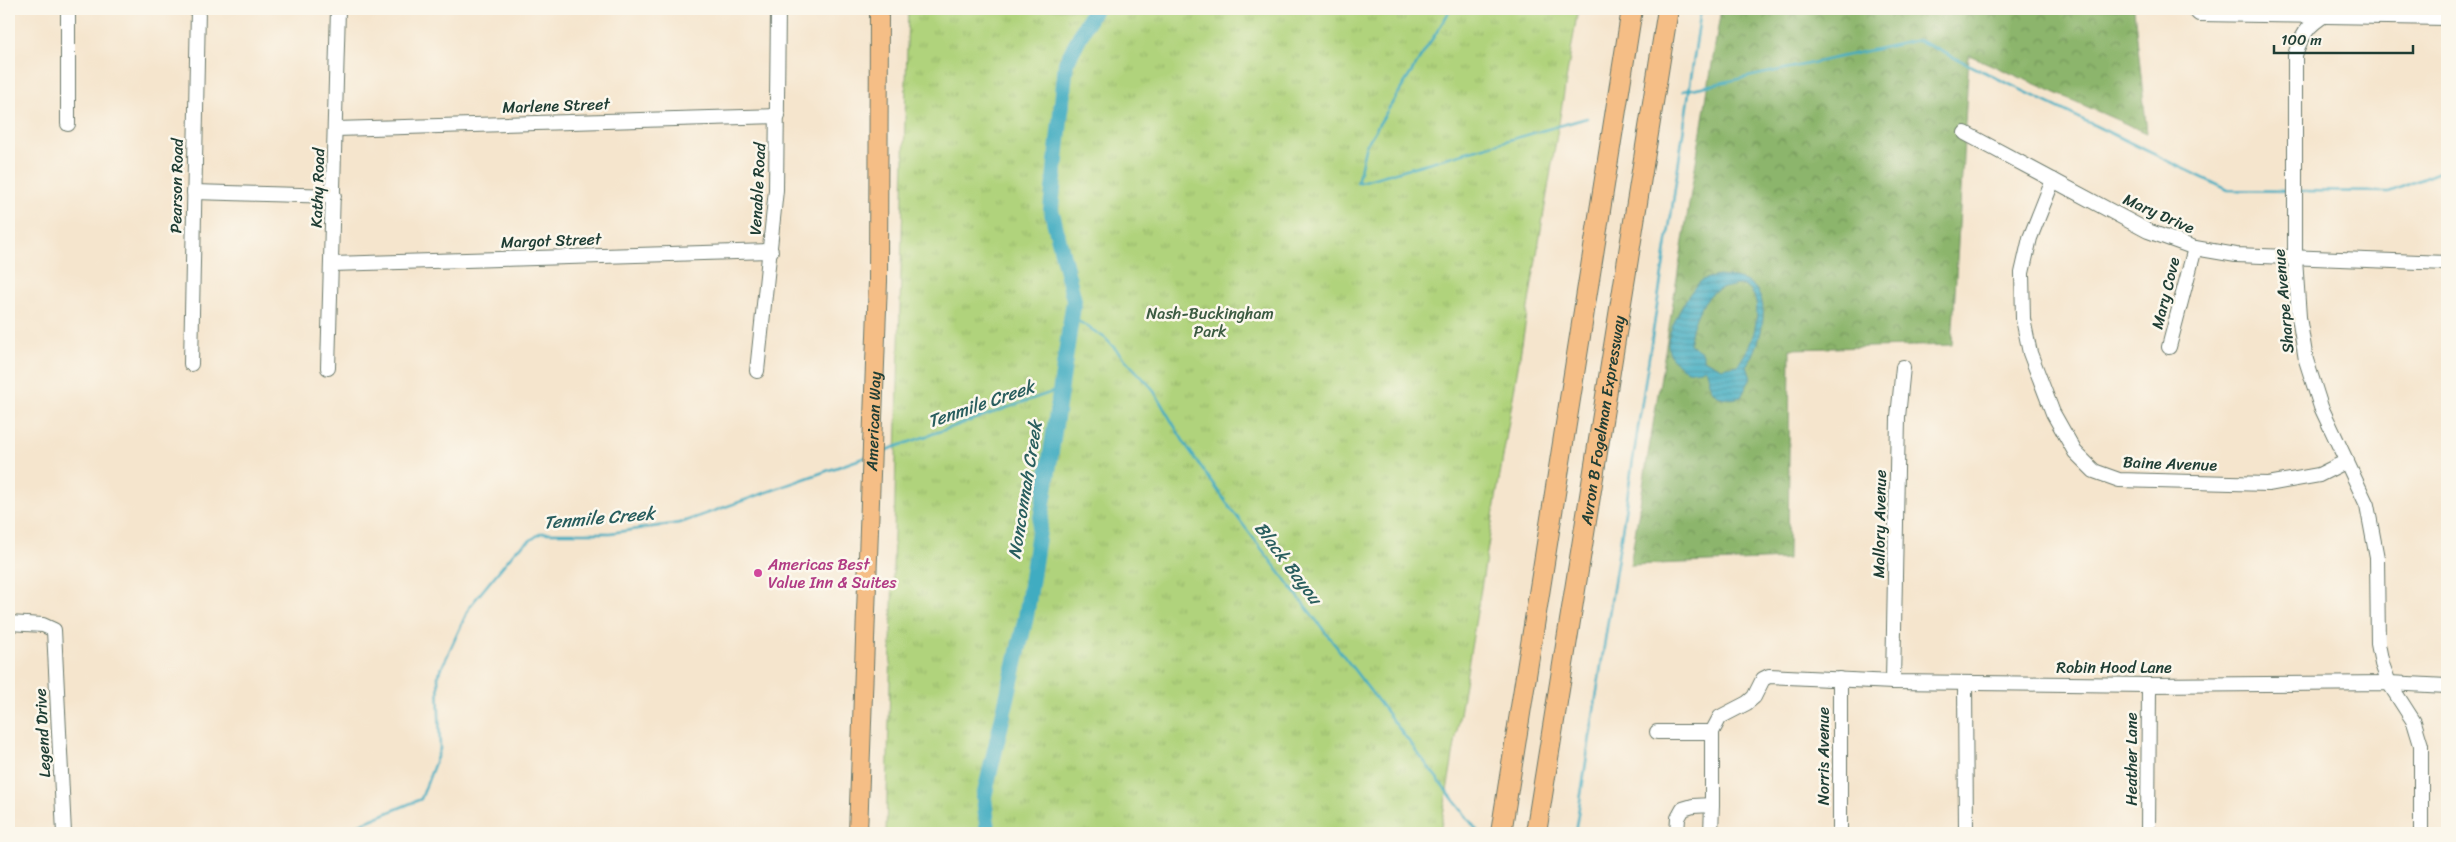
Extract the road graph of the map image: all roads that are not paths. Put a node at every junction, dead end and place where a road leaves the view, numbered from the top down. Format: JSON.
{"nodes":[{"id":1,"x":68,"y":9,"type":"edge"},
{"id":2,"x":198,"y":9,"type":"edge"},
{"id":3,"x":338,"y":9,"type":"edge"},
{"id":4,"x":778,"y":9,"type":"edge"},
{"id":5,"x":880,"y":9,"type":"edge"},
{"id":6,"x":1632,"y":9,"type":"edge"},
{"id":7,"x":1668,"y":9,"type":"edge"},
{"id":8,"x":2336,"y":9,"type":"edge"},
{"id":9,"x":2197,"y":12,"type":"edge"},
{"id":10,"x":2323,"y":15,"type":"junction"},
{"id":11,"x":2447,"y":18,"type":"edge"},
{"id":12,"x":778,"y":116,"type":"junction"},
{"id":13,"x":68,"y":124,"type":"dead end"},
{"id":14,"x":336,"y":128,"type":"junction"},
{"id":15,"x":1965,"y":133,"type":"dead end"},
{"id":16,"x":2054,"y":180,"type":"junction"},
{"id":17,"x":194,"y":192,"type":"junction"},
{"id":18,"x":334,"y":196,"type":"junction"},
{"id":19,"x":2194,"y":248,"type":"junction"},
{"id":20,"x":771,"y":251,"type":"junction"},
{"id":21,"x":2295,"y":258,"type":"junction"},
{"id":22,"x":2447,"y":263,"type":"edge"},
{"id":23,"x":332,"y":264,"type":"junction"},
{"id":24,"x":2169,"y":348,"type":"dead end"},
{"id":25,"x":191,"y":364,"type":"dead end"},
{"id":26,"x":1903,"y":367,"type":"dead end"},
{"id":27,"x":328,"y":368,"type":"dead end"},
{"id":28,"x":757,"y":371,"type":"dead end"},
{"id":29,"x":2347,"y":460,"type":"junction"},
{"id":30,"x":9,"y":623,"type":"edge"},
{"id":31,"x":1840,"y":679,"type":"junction"},
{"id":32,"x":1893,"y":682,"type":"junction"},
{"id":33,"x":1965,"y":683,"type":"junction"},
{"id":34,"x":2389,"y":683,"type":"junction"},
{"id":35,"x":2149,"y":685,"type":"junction"},
{"id":36,"x":2447,"y":686,"type":"edge"},
{"id":37,"x":1657,"y":732,"type":"dead end"},
{"id":38,"x":1712,"y":732,"type":"junction"},
{"id":39,"x":1712,"y":805,"type":"junction"},
{"id":40,"x":1502,"y":827,"type":"edge"},
{"id":41,"x":64,"y":833,"type":"edge"},
{"id":42,"x":858,"y":833,"type":"edge"},
{"id":43,"x":1536,"y":833,"type":"edge"},
{"id":44,"x":1677,"y":833,"type":"edge"},
{"id":45,"x":1711,"y":833,"type":"edge"},
{"id":46,"x":1840,"y":833,"type":"edge"},
{"id":47,"x":1966,"y":833,"type":"edge"},
{"id":48,"x":2148,"y":833,"type":"edge"},
{"id":49,"x":2421,"y":833,"type":"edge"}],
"edges":[{"from":1,"to":13,"type":"street"},
{"from":2,"to":17,"type":"street","name":"Pearson Road"},
{"from":3,"to":14,"type":"street","name":"Kathy Road"},
{"from":4,"to":12,"type":"street","name":"Venable Road"},
{"from":5,"to":42,"type":"main road","name":"American Way"},
{"from":6,"to":40,"type":"highway"},
{"from":7,"to":43,"type":"highway","name":"Avron B Fogelman Expressway"},
{"from":8,"to":10,"type":"street","name":"Sharpe Avenue"},
{"from":9,"to":10,"type":"street"},
{"from":10,"to":11,"type":"street"},
{"from":10,"to":21,"type":"street","name":"Sharpe Avenue"},
{"from":12,"to":14,"type":"street","name":"Marlene Street"},
{"from":12,"to":20,"type":"street","name":"Venable Road"},
{"from":14,"to":18,"type":"street","name":"Kathy Road"},
{"from":15,"to":16,"type":"street","name":"Mary Drive"},
{"from":16,"to":19,"type":"street","name":"Mary Drive"},
{"from":16,"to":29,"type":"street","name":"Baine Avenue"},
{"from":17,"to":18,"type":"street"},
{"from":17,"to":25,"type":"street","name":"Pearson Road"},
{"from":18,"to":23,"type":"street","name":"Kathy Road"},
{"from":19,"to":21,"type":"street","name":"Mary Drive"},
{"from":19,"to":24,"type":"street","name":"Mary Cove"},
{"from":20,"to":23,"type":"street","name":"Margot Street"},
{"from":20,"to":28,"type":"street","name":"Venable Road"},
{"from":21,"to":22,"type":"street","name":"Mary Drive"},
{"from":21,"to":29,"type":"street","name":"Sharpe Avenue"},
{"from":23,"to":27,"type":"street","name":"Kathy Road"},
{"from":26,"to":32,"type":"street","name":"Mallory Avenue"},
{"from":29,"to":34,"type":"street","name":"Sharpe Avenue"},
{"from":30,"to":41,"type":"street","name":"Legend Drive"},
{"from":31,"to":32,"type":"street","name":"Robin Hood Lane"},
{"from":31,"to":38,"type":"street","name":"Robin Hood Lane"},
{"from":31,"to":46,"type":"street","name":"Norris Avenue"},
{"from":32,"to":33,"type":"street","name":"Robin Hood Lane"},
{"from":33,"to":35,"type":"street","name":"Robin Hood Lane"},
{"from":33,"to":47,"type":"street"},
{"from":34,"to":35,"type":"street","name":"Robin Hood Lane"},
{"from":34,"to":36,"type":"street","name":"Robin Hood Lane"},
{"from":34,"to":49,"type":"street","name":"Sharpe Avenue"},
{"from":35,"to":48,"type":"street","name":"Heather Lane"},
{"from":37,"to":38,"type":"street"},
{"from":38,"to":39,"type":"street"},
{"from":39,"to":44,"type":"street"},
{"from":39,"to":45,"type":"street"}]}
